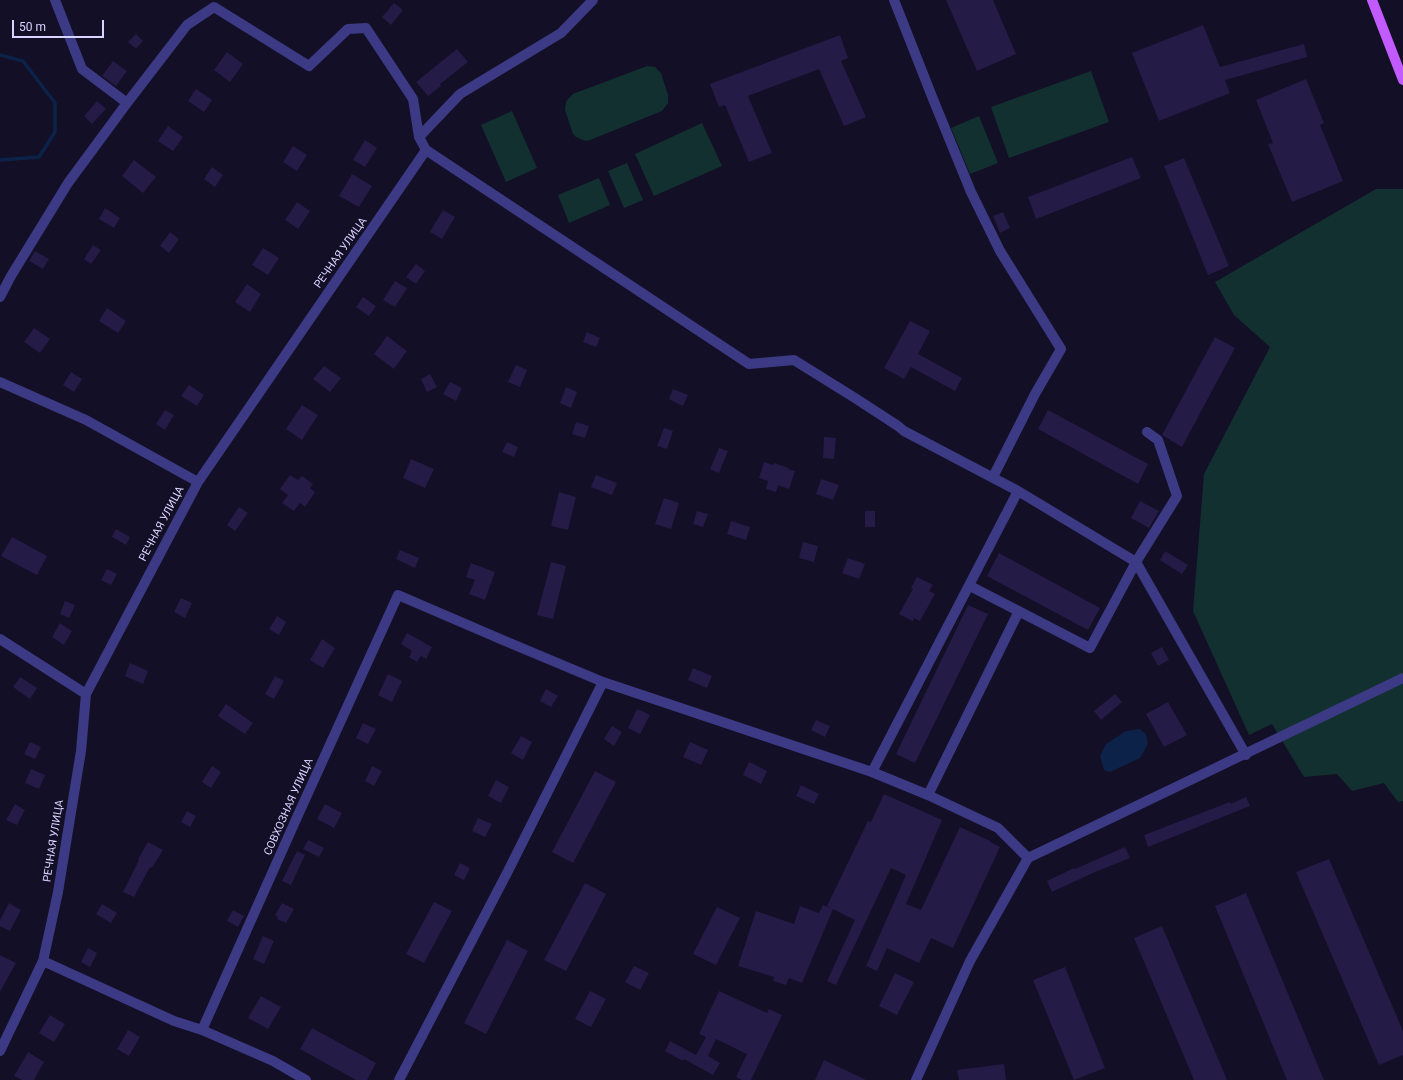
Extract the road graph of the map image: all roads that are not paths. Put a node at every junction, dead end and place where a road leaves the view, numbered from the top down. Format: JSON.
{"nodes":[{"id":1,"x":55,"y":0,"type":"edge"},
{"id":2,"x":593,"y":0,"type":"edge"},
{"id":3,"x":894,"y":0,"type":"edge"},
{"id":4,"x":1372,"y":0,"type":"edge"},
{"id":5,"x":1403,"y":80,"type":"edge"},
{"id":6,"x":127,"y":103,"type":"junction"},
{"id":7,"x":419,"y":137,"type":"junction"},
{"id":8,"x":426,"y":150,"type":"junction"},
{"id":9,"x":0,"y":297,"type":"edge"},
{"id":10,"x":0,"y":382,"type":"edge"},
{"id":11,"x":1147,"y":432,"type":"dead end"},
{"id":12,"x":993,"y":477,"type":"junction"},
{"id":13,"x":198,"y":482,"type":"junction"},
{"id":14,"x":1018,"y":491,"type":"junction"},
{"id":15,"x":1136,"y":562,"type":"junction"},
{"id":16,"x":970,"y":586,"type":"junction"},
{"id":17,"x":1019,"y":611,"type":"junction"},
{"id":18,"x":0,"y":639,"type":"edge"},
{"id":19,"x":1403,"y":678,"type":"edge"},
{"id":20,"x":603,"y":682,"type":"junction"},
{"id":21,"x":86,"y":694,"type":"junction"},
{"id":22,"x":1246,"y":755,"type":"junction"},
{"id":23,"x":872,"y":772,"type":"junction"},
{"id":24,"x":928,"y":795,"type":"junction"},
{"id":25,"x":1028,"y":858,"type":"junction"},
{"id":26,"x":43,"y":962,"type":"junction"},
{"id":27,"x":202,"y":1030,"type":"junction"},
{"id":28,"x":0,"y":1051,"type":"edge"},
{"id":29,"x":306,"y":1080,"type":"edge"},
{"id":30,"x":399,"y":1080,"type":"edge"},
{"id":31,"x":916,"y":1080,"type":"edge"}],
"edges":[{"from":1,"to":6,"type":"street"},
{"from":2,"to":7,"type":"street"},
{"from":3,"to":12,"type":"street"},
{"from":4,"to":5,"type":"main road"},
{"from":6,"to":7,"type":"street"},
{"from":6,"to":9,"type":"street"},
{"from":7,"to":8,"type":"street"},
{"from":8,"to":12,"type":"street"},
{"from":8,"to":13,"type":"street","name":"РЕЧНАЯ УЛИЦА"},
{"from":10,"to":13,"type":"street"},
{"from":11,"to":15,"type":"street"},
{"from":12,"to":14,"type":"street"},
{"from":13,"to":21,"type":"street","name":"РЕЧНАЯ УЛИЦА"},
{"from":14,"to":15,"type":"street"},
{"from":14,"to":16,"type":"street"},
{"from":15,"to":17,"type":"street"},
{"from":15,"to":22,"type":"street"},
{"from":16,"to":17,"type":"street"},
{"from":16,"to":23,"type":"street"},
{"from":17,"to":24,"type":"street"},
{"from":18,"to":21,"type":"street"},
{"from":19,"to":22,"type":"street"},
{"from":20,"to":23,"type":"street"},
{"from":20,"to":27,"type":"street","name":"СОВХОЗНАЯ УЛИЦА"},
{"from":20,"to":30,"type":"street"},
{"from":21,"to":26,"type":"street","name":"РЕЧНАЯ УЛИЦА"},
{"from":22,"to":25,"type":"street"},
{"from":23,"to":24,"type":"street"},
{"from":24,"to":25,"type":"street"},
{"from":25,"to":31,"type":"street"},
{"from":26,"to":27,"type":"street"},
{"from":26,"to":28,"type":"street","name":"РЕЧНАЯ УЛИЦА"},
{"from":27,"to":29,"type":"street"}]}
